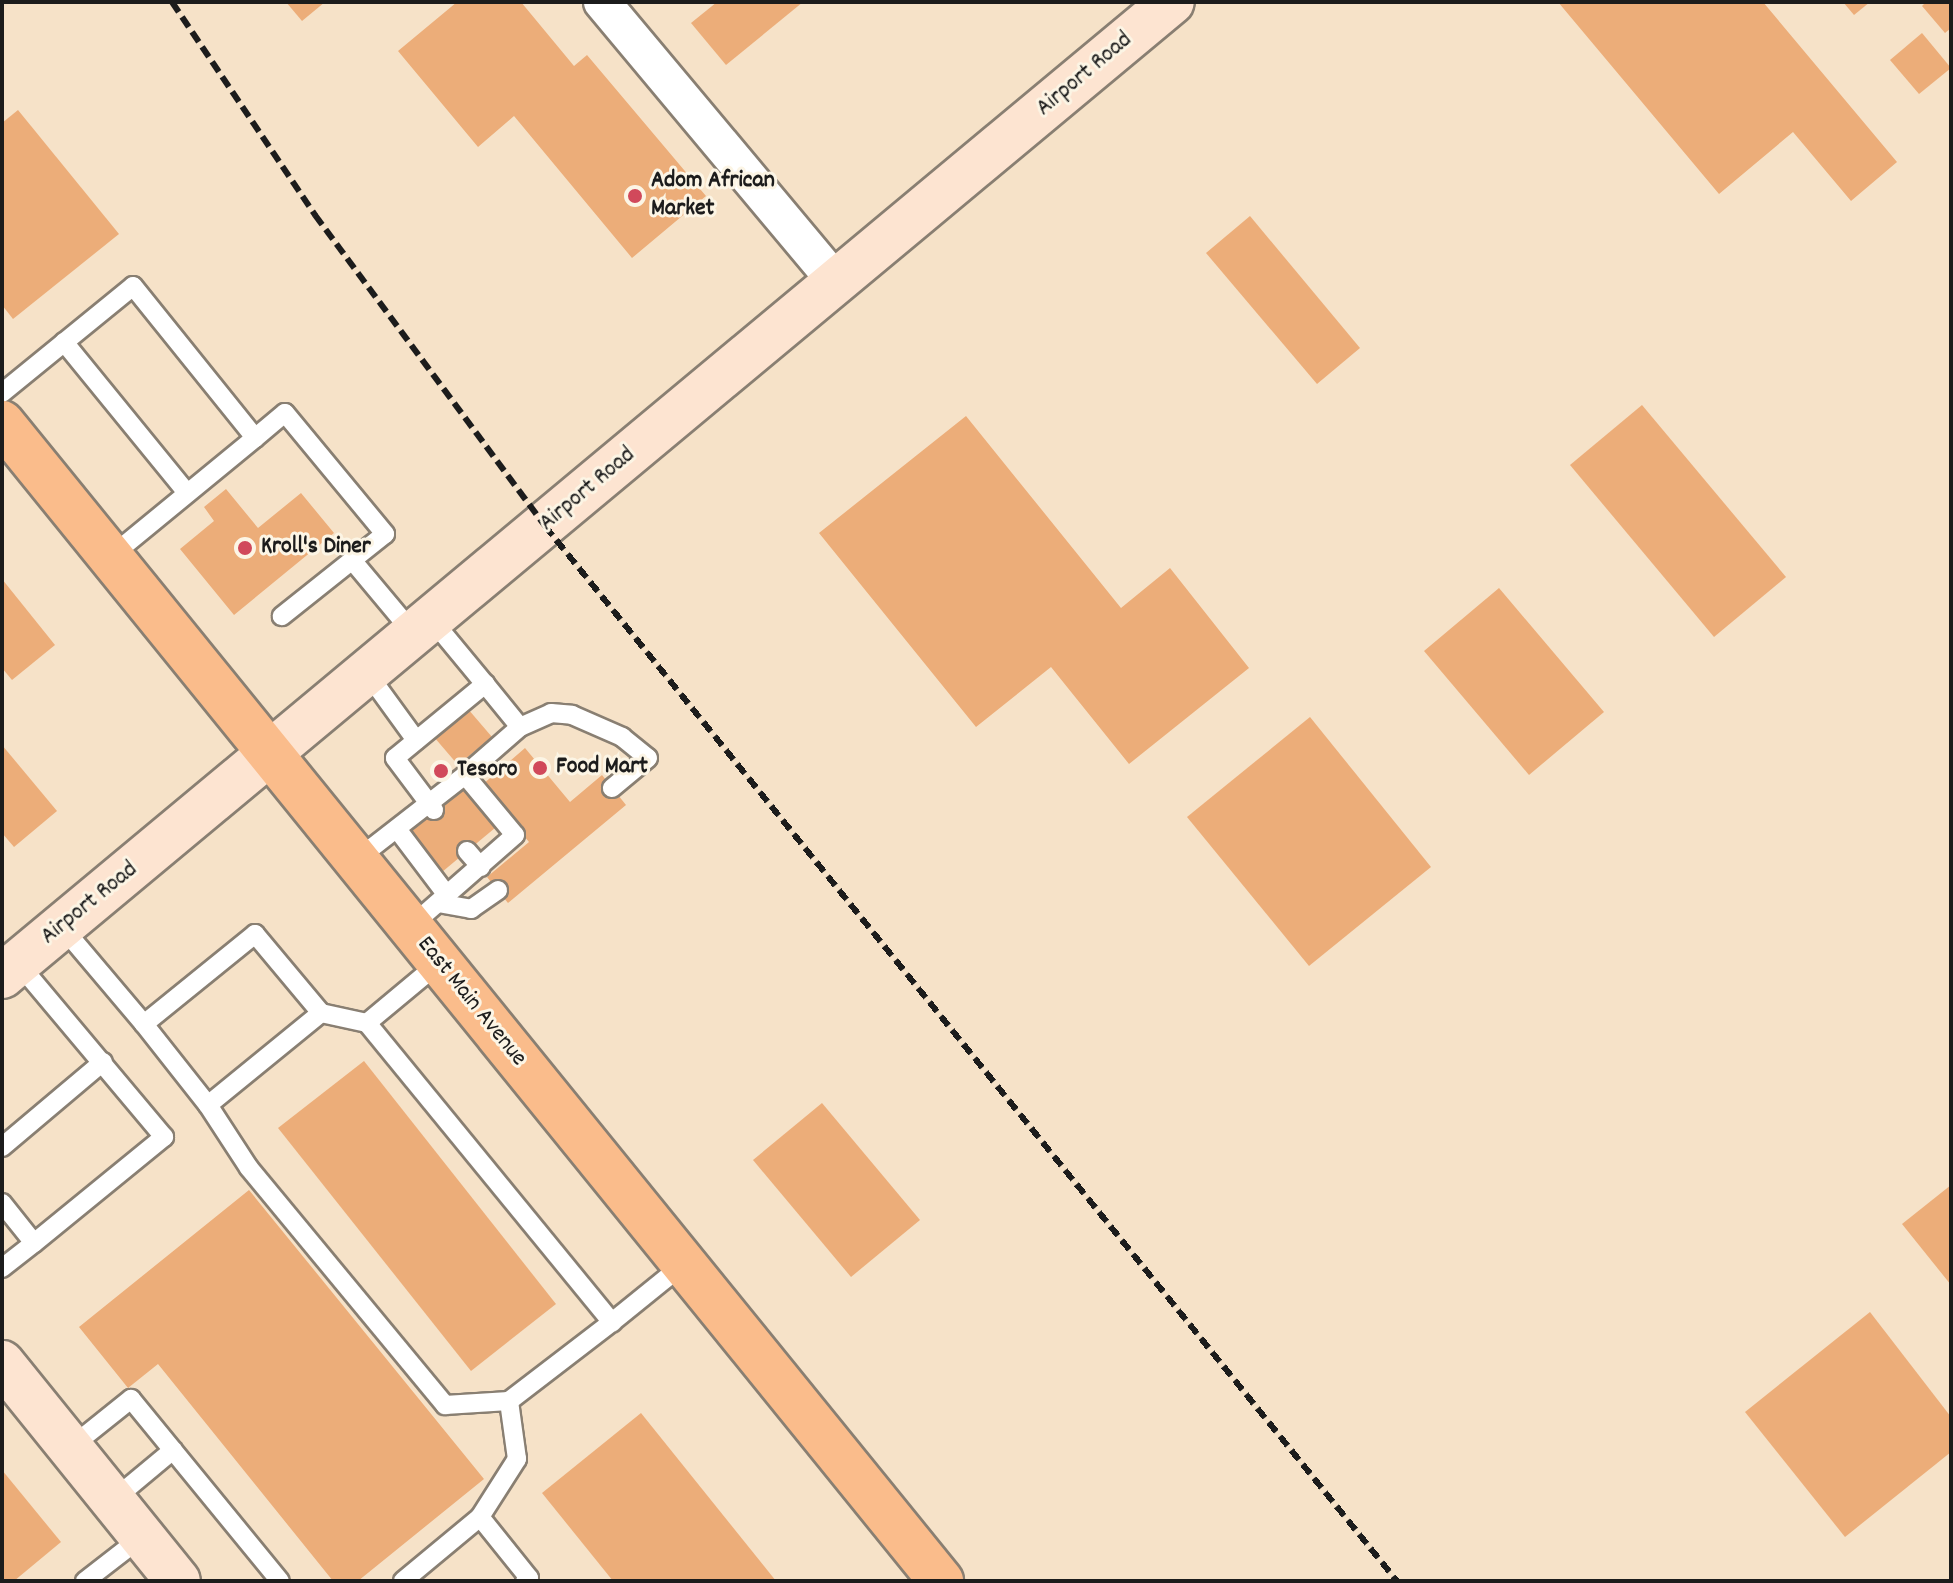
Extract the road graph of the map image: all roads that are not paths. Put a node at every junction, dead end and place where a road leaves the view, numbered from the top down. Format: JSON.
{"nodes":[{"id":1,"x":602,"y":2,"type":"edge"},
{"id":2,"x":1154,"y":12,"type":"edge"},
{"id":3,"x":837,"y":283,"type":"junction"},
{"id":4,"x":64,"y":342,"type":"junction"},
{"id":5,"x":2,"y":393,"type":"edge"},
{"id":6,"x":2,"y":423,"type":"edge"},
{"id":7,"x":255,"y":438,"type":"junction"},
{"id":8,"x":187,"y":493,"type":"junction"},
{"id":9,"x":110,"y":557,"type":"junction"},
{"id":10,"x":352,"y":560,"type":"junction"},
{"id":11,"x":282,"y":616,"type":"dead end"},
{"id":12,"x":424,"y":628,"type":"junction"},
{"id":13,"x":368,"y":674,"type":"junction"},
{"id":14,"x":485,"y":684,"type":"junction"},
{"id":15,"x":520,"y":727,"type":"junction"},
{"id":16,"x":416,"y":740,"type":"junction"},
{"id":17,"x":271,"y":755,"type":"junction"},
{"id":18,"x":465,"y":775,"type":"junction"},
{"id":19,"x":612,"y":788,"type":"dead end"},
{"id":20,"x":431,"y":807,"type":"junction"},
{"id":21,"x":397,"y":829,"type":"junction"},
{"id":22,"x":467,"y":851,"type":"dead end"},
{"id":23,"x":356,"y":860,"type":"junction"},
{"id":24,"x":481,"y":867,"type":"junction"},
{"id":25,"x":498,"y":890,"type":"dead end"},
{"id":26,"x":432,"y":908,"type":"junction"},
{"id":27,"x":62,"y":927,"type":"junction"},
{"id":28,"x":439,"y":963,"type":"junction"},
{"id":29,"x":10,"y":970,"type":"edge"},
{"id":30,"x":321,"y":1013,"type":"junction"},
{"id":31,"x":367,"y":1023,"type":"junction"},
{"id":32,"x":144,"y":1024,"type":"junction"},
{"id":33,"x":103,"y":1062,"type":"junction"},
{"id":34,"x":208,"y":1105,"type":"junction"},
{"id":35,"x":2,"y":1147,"type":"edge"},
{"id":36,"x":2,"y":1203,"type":"edge"},
{"id":37,"x":34,"y":1243,"type":"junction"},
{"id":38,"x":684,"y":1264,"type":"junction"},
{"id":39,"x":2,"y":1268,"type":"edge"},
{"id":40,"x":612,"y":1322,"type":"junction"},
{"id":41,"x":2,"y":1363,"type":"edge"},
{"id":42,"x":509,"y":1401,"type":"junction"},
{"id":43,"x":71,"y":1447,"type":"junction"},
{"id":44,"x":173,"y":1450,"type":"junction"},
{"id":45,"x":113,"y":1500,"type":"junction"},
{"id":46,"x":480,"y":1517,"type":"junction"},
{"id":47,"x":142,"y":1537,"type":"junction"},
{"id":48,"x":85,"y":1581,"type":"edge"},
{"id":49,"x":178,"y":1581,"type":"edge"},
{"id":50,"x":280,"y":1581,"type":"edge"},
{"id":51,"x":403,"y":1581,"type":"edge"},
{"id":52,"x":525,"y":1581,"type":"edge"},
{"id":53,"x":941,"y":1581,"type":"edge"}],
"edges":[{"from":1,"to":3,"type":"street"},
{"from":2,"to":3,"type":"main road","name":"Airport Road"},
{"from":3,"to":12,"type":"main road","name":"Airport Road"},
{"from":4,"to":5,"type":"lane"},
{"from":4,"to":7,"type":"lane"},
{"from":4,"to":8,"type":"lane"},
{"from":6,"to":9,"type":"main road","name":"East Main Avenue"},
{"from":7,"to":8,"type":"lane"},
{"from":7,"to":10,"type":"lane"},
{"from":8,"to":9,"type":"lane"},
{"from":9,"to":17,"type":"main road","name":"East Main Avenue"},
{"from":10,"to":11,"type":"lane"},
{"from":10,"to":12,"type":"lane"},
{"from":12,"to":13,"type":"main road","name":"Airport Road"},
{"from":12,"to":14,"type":"lane"},
{"from":13,"to":16,"type":"lane"},
{"from":13,"to":17,"type":"main road","name":"Airport Road"},
{"from":14,"to":15,"type":"lane"},
{"from":14,"to":16,"type":"lane"},
{"from":15,"to":18,"type":"lane"},
{"from":15,"to":19,"type":"lane"},
{"from":16,"to":20,"type":"lane"},
{"from":17,"to":23,"type":"main road","name":"East Main Avenue"},
{"from":17,"to":27,"type":"main road","name":"Airport Road"},
{"from":18,"to":20,"type":"lane"},
{"from":18,"to":24,"type":"lane"},
{"from":20,"to":21,"type":"lane"},
{"from":21,"to":23,"type":"lane"},
{"from":21,"to":26,"type":"lane"},
{"from":22,"to":24,"type":"lane"},
{"from":23,"to":26,"type":"main road","name":"East Main Avenue"},
{"from":24,"to":26,"type":"lane"},
{"from":25,"to":26,"type":"lane"},
{"from":26,"to":28,"type":"main road","name":"East Main Avenue"},
{"from":27,"to":29,"type":"main road","name":"Airport Road"},
{"from":27,"to":32,"type":"lane"},
{"from":28,"to":31,"type":"lane"},
{"from":28,"to":38,"type":"main road","name":"East Main Avenue"},
{"from":29,"to":33,"type":"lane"},
{"from":30,"to":31,"type":"lane"},
{"from":30,"to":32,"type":"lane"},
{"from":30,"to":34,"type":"lane"},
{"from":31,"to":40,"type":"lane"},
{"from":32,"to":34,"type":"lane"},
{"from":33,"to":35,"type":"lane"},
{"from":33,"to":37,"type":"lane"},
{"from":34,"to":42,"type":"lane"},
{"from":36,"to":37,"type":"lane"},
{"from":37,"to":39,"type":"lane"},
{"from":38,"to":40,"type":"lane"},
{"from":38,"to":53,"type":"main road","name":"East Main Avenue"},
{"from":40,"to":42,"type":"lane"},
{"from":41,"to":43,"type":"main road"},
{"from":42,"to":46,"type":"lane"},
{"from":43,"to":44,"type":"lane"},
{"from":43,"to":45,"type":"main road"},
{"from":44,"to":45,"type":"lane"},
{"from":44,"to":50,"type":"lane"},
{"from":45,"to":47,"type":"main road"},
{"from":46,"to":51,"type":"lane"},
{"from":46,"to":52,"type":"lane"},
{"from":47,"to":48,"type":"lane"},
{"from":47,"to":49,"type":"main road"}]}
